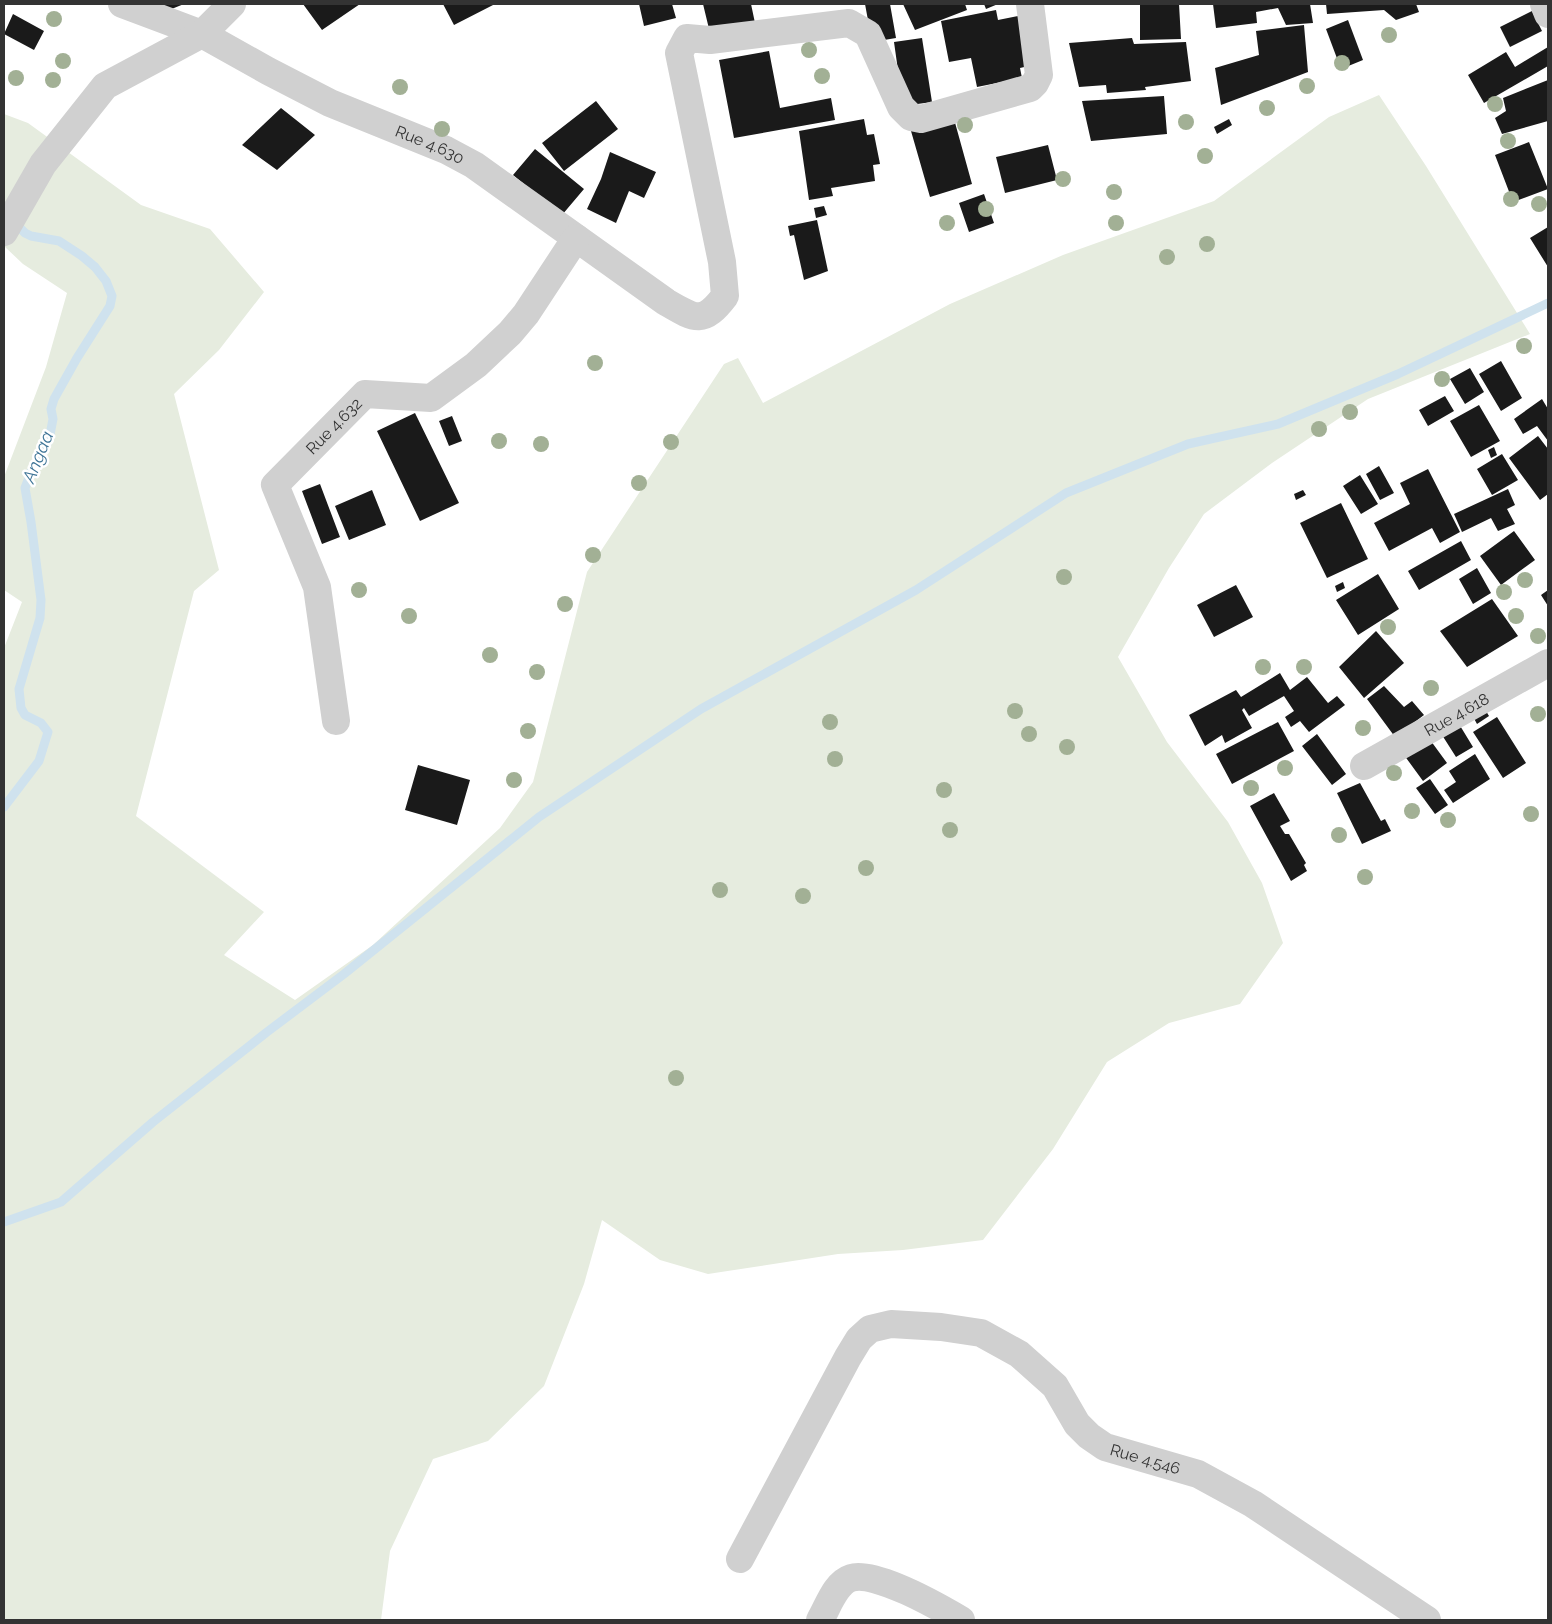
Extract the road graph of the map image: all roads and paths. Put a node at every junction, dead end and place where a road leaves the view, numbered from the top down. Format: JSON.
{"nodes":[{"id":1,"x":122,"y":4,"type":"edge"},
{"id":2,"x":232,"y":4,"type":"edge"},
{"id":3,"x":1030,"y":4,"type":"edge"},
{"id":4,"x":1544,"y":4,"type":"edge"},
{"id":5,"x":1548,"y":14,"type":"edge"},
{"id":6,"x":202,"y":34,"type":"junction"},
{"id":7,"x":4,"y":232,"type":"edge"},
{"id":8,"x":576,"y":238,"type":"junction"},
{"id":9,"x":1548,"y":663,"type":"edge"},
{"id":10,"x":336,"y":720,"type":"dead end"},
{"id":11,"x":1364,"y":766,"type":"dead end"},
{"id":12,"x":740,"y":1559,"type":"dead end"},
{"id":13,"x":1417,"y":1618,"type":"edge"},
{"id":14,"x":820,"y":1620,"type":"edge"},
{"id":15,"x":961,"y":1620,"type":"edge"}],
"edges":[{"from":1,"to":6,"type":"street","name":"Rue 4.630"},
{"from":2,"to":6,"type":"street"},
{"from":3,"to":8,"type":"street","name":"Rue 4.630"},
{"from":4,"to":5,"type":"street"},
{"from":6,"to":7,"type":"street"},
{"from":6,"to":8,"type":"street","name":"Rue 4.630"},
{"from":8,"to":10,"type":"street","name":"Rue 4.632"},
{"from":9,"to":11,"type":"street","name":"Rue 4.618"},
{"from":12,"to":13,"type":"street","name":"Rue 4.546"},
{"from":14,"to":15,"type":"street"}]}
